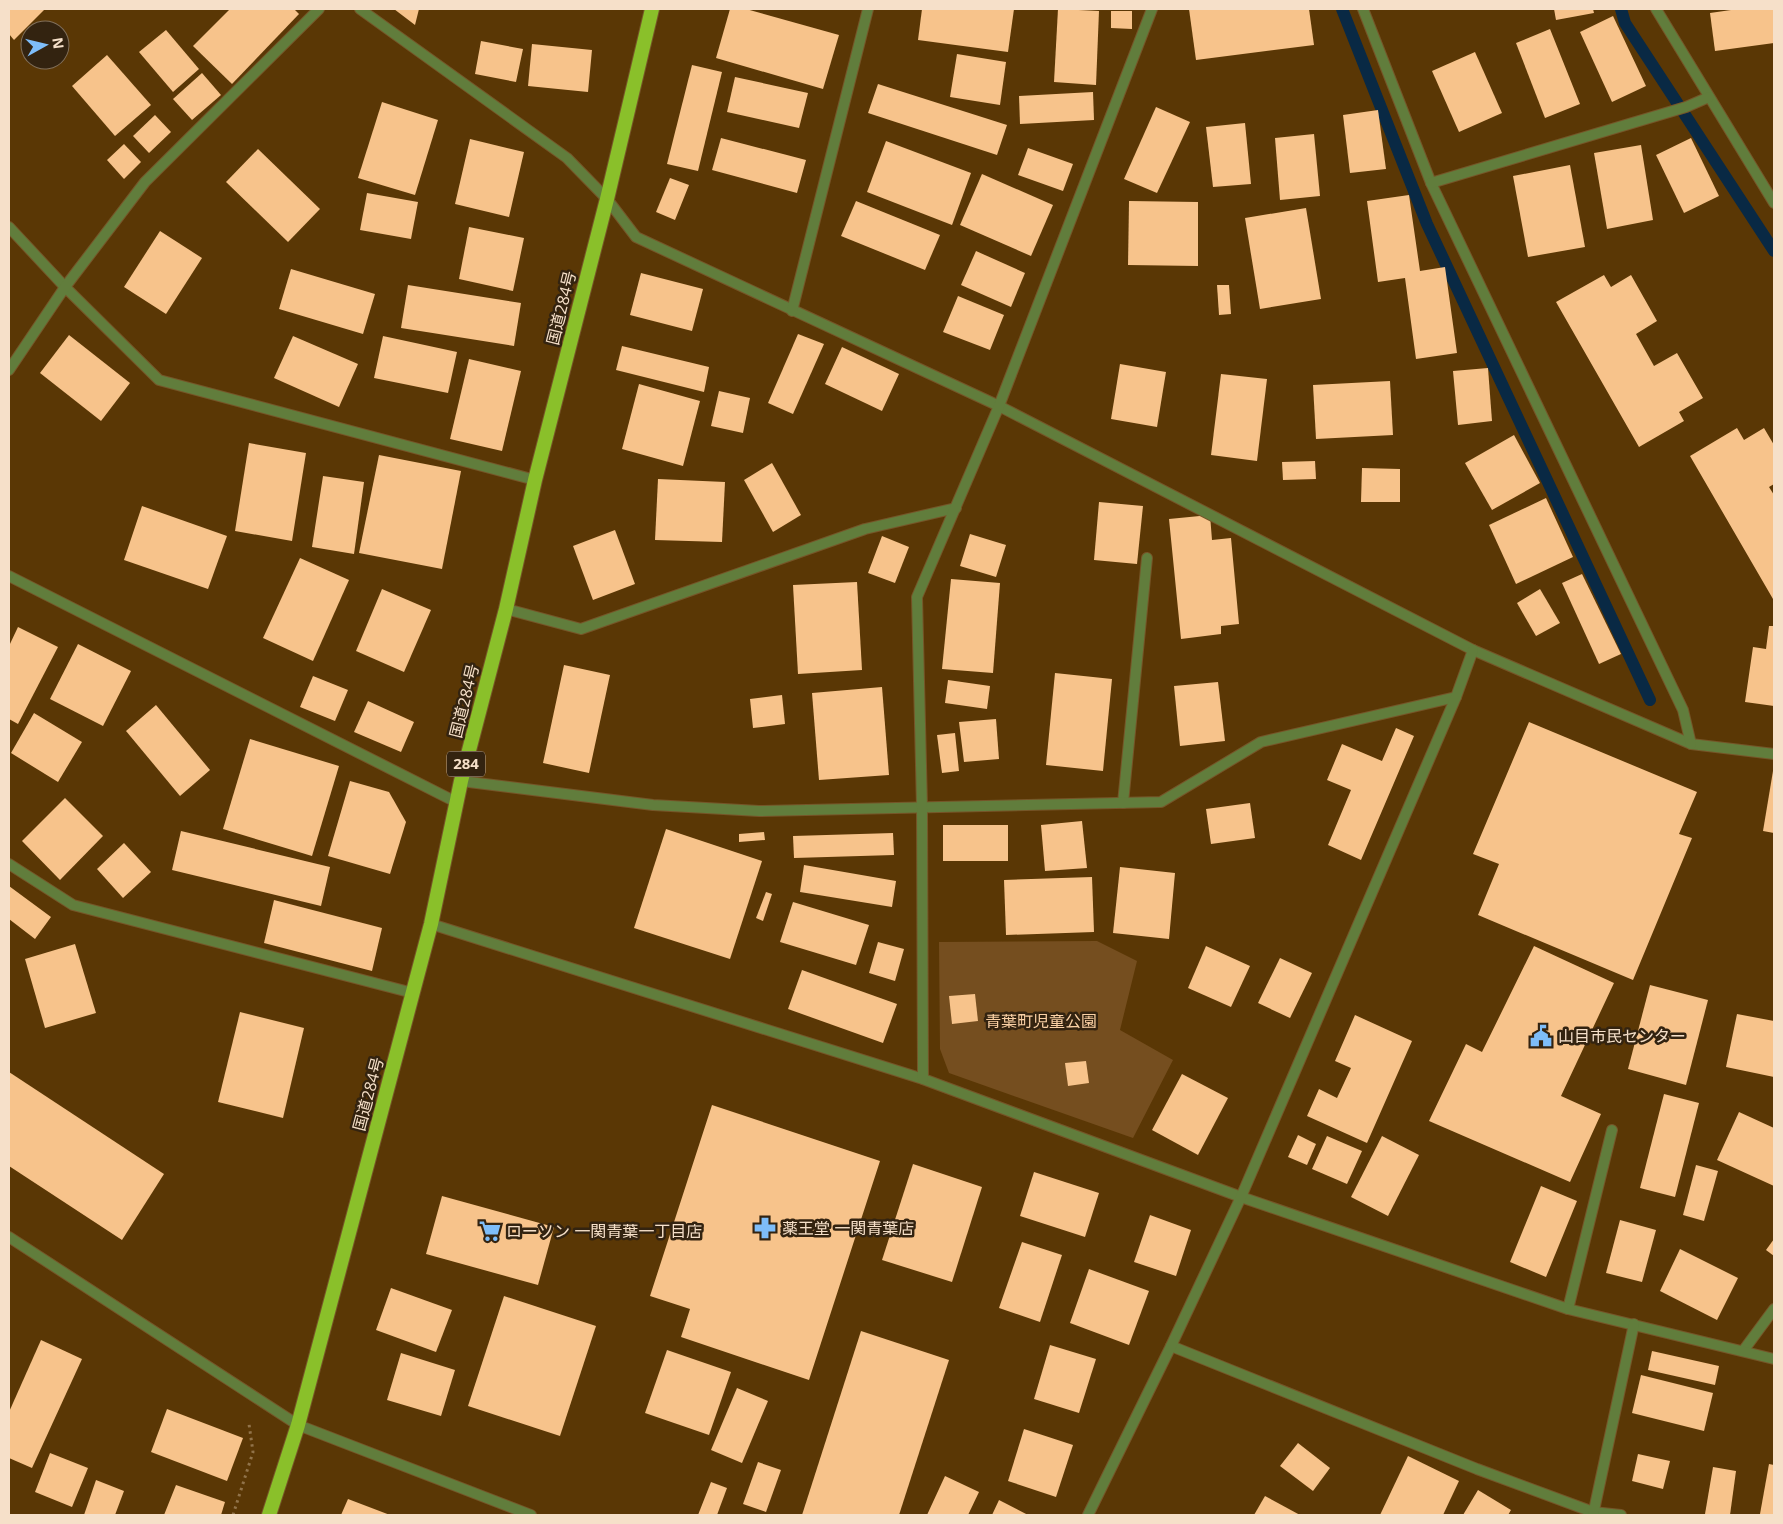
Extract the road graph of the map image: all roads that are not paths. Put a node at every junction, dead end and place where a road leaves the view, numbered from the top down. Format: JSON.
{"nodes":[{"id":1,"x":319,"y":9,"type":"edge"},
{"id":2,"x":360,"y":9,"type":"edge"},
{"id":3,"x":652,"y":9,"type":"edge"},
{"id":4,"x":868,"y":9,"type":"edge"},
{"id":5,"x":1152,"y":9,"type":"edge"},
{"id":6,"x":1363,"y":9,"type":"edge"},
{"id":7,"x":1656,"y":9,"type":"edge"},
{"id":8,"x":1709,"y":97,"type":"junction"},
{"id":9,"x":1431,"y":183,"type":"junction"},
{"id":10,"x":607,"y":199,"type":"junction"},
{"id":11,"x":1774,"y":203,"type":"edge"},
{"id":12,"x":9,"y":227,"type":"edge"},
{"id":13,"x":65,"y":287,"type":"junction"},
{"id":14,"x":792,"y":311,"type":"junction"},
{"id":15,"x":9,"y":370,"type":"edge"},
{"id":16,"x":999,"y":406,"type":"junction"},
{"id":17,"x":535,"y":480,"type":"junction"},
{"id":18,"x":956,"y":508,"type":"junction"},
{"id":19,"x":1147,"y":558,"type":"dead end"},
{"id":20,"x":9,"y":576,"type":"edge"},
{"id":21,"x":506,"y":608,"type":"junction"},
{"id":22,"x":1473,"y":650,"type":"junction"},
{"id":23,"x":1456,"y":697,"type":"junction"},
{"id":24,"x":1691,"y":744,"type":"junction"},
{"id":25,"x":1774,"y":754,"type":"edge"},
{"id":26,"x":461,"y":781,"type":"junction"},
{"id":27,"x":456,"y":802,"type":"junction"},
{"id":28,"x":1123,"y":803,"type":"junction"},
{"id":29,"x":922,"y":807,"type":"junction"},
{"id":30,"x":9,"y":864,"type":"edge"},
{"id":31,"x":431,"y":924,"type":"junction"},
{"id":32,"x":412,"y":993,"type":"junction"},
{"id":33,"x":923,"y":1079,"type":"junction"},
{"id":34,"x":1612,"y":1130,"type":"dead end"},
{"id":35,"x":1241,"y":1197,"type":"junction"},
{"id":36,"x":9,"y":1237,"type":"edge"},
{"id":37,"x":1568,"y":1309,"type":"junction"},
{"id":38,"x":1774,"y":1309,"type":"edge"},
{"id":39,"x":1634,"y":1324,"type":"junction"},
{"id":40,"x":1171,"y":1346,"type":"junction"},
{"id":41,"x":1743,"y":1351,"type":"junction"},
{"id":42,"x":1774,"y":1359,"type":"edge"},
{"id":43,"x":298,"y":1425,"type":"junction"},
{"id":44,"x":1593,"y":1514,"type":"edge"},
{"id":45,"x":269,"y":1515,"type":"edge"},
{"id":46,"x":532,"y":1515,"type":"edge"},
{"id":47,"x":1088,"y":1515,"type":"edge"},
{"id":48,"x":1621,"y":1515,"type":"edge"}],
"edges":[{"from":1,"to":13,"type":"street"},
{"from":2,"to":10,"type":"street"},
{"from":3,"to":10,"type":"highway","name":"国道284号","number":"284"},
{"from":4,"to":14,"type":"street"},
{"from":5,"to":16,"type":"street"},
{"from":6,"to":9,"type":"street"},
{"from":7,"to":8,"type":"street"},
{"from":8,"to":9,"type":"street"},
{"from":8,"to":11,"type":"street"},
{"from":9,"to":24,"type":"street"},
{"from":10,"to":14,"type":"street"},
{"from":10,"to":17,"type":"highway","name":"国道284号","number":"284"},
{"from":12,"to":13,"type":"street"},
{"from":13,"to":15,"type":"street"},
{"from":13,"to":17,"type":"street"},
{"from":14,"to":16,"type":"street"},
{"from":16,"to":18,"type":"street"},
{"from":16,"to":22,"type":"street"},
{"from":17,"to":21,"type":"highway","name":"国道284号","number":"284"},
{"from":18,"to":21,"type":"street"},
{"from":18,"to":29,"type":"street"},
{"from":19,"to":28,"type":"street"},
{"from":20,"to":27,"type":"street"},
{"from":21,"to":26,"type":"highway","name":"国道284号","number":"284"},
{"from":22,"to":23,"type":"street"},
{"from":22,"to":24,"type":"street"},
{"from":23,"to":28,"type":"street"},
{"from":23,"to":35,"type":"street"},
{"from":24,"to":25,"type":"street"},
{"from":26,"to":27,"type":"highway","name":"国道284号","number":"284"},
{"from":26,"to":29,"type":"street"},
{"from":27,"to":31,"type":"highway","name":"国道284号","number":"284"},
{"from":28,"to":29,"type":"street"},
{"from":29,"to":33,"type":"street"},
{"from":30,"to":32,"type":"street"},
{"from":31,"to":32,"type":"highway","name":"国道284号","number":"284"},
{"from":31,"to":33,"type":"street"},
{"from":32,"to":43,"type":"highway","name":"国道284号","number":"284"},
{"from":33,"to":35,"type":"street"},
{"from":34,"to":37,"type":"street"},
{"from":35,"to":37,"type":"street"},
{"from":35,"to":40,"type":"street"},
{"from":36,"to":43,"type":"street"},
{"from":37,"to":39,"type":"street"},
{"from":38,"to":41,"type":"street"},
{"from":39,"to":41,"type":"street"},
{"from":39,"to":44,"type":"street"},
{"from":40,"to":44,"type":"street"},
{"from":40,"to":47,"type":"street"},
{"from":41,"to":42,"type":"street"},
{"from":43,"to":45,"type":"highway","name":"国道284号","number":"284"},
{"from":43,"to":46,"type":"street"},
{"from":44,"to":48,"type":"street"}]}
